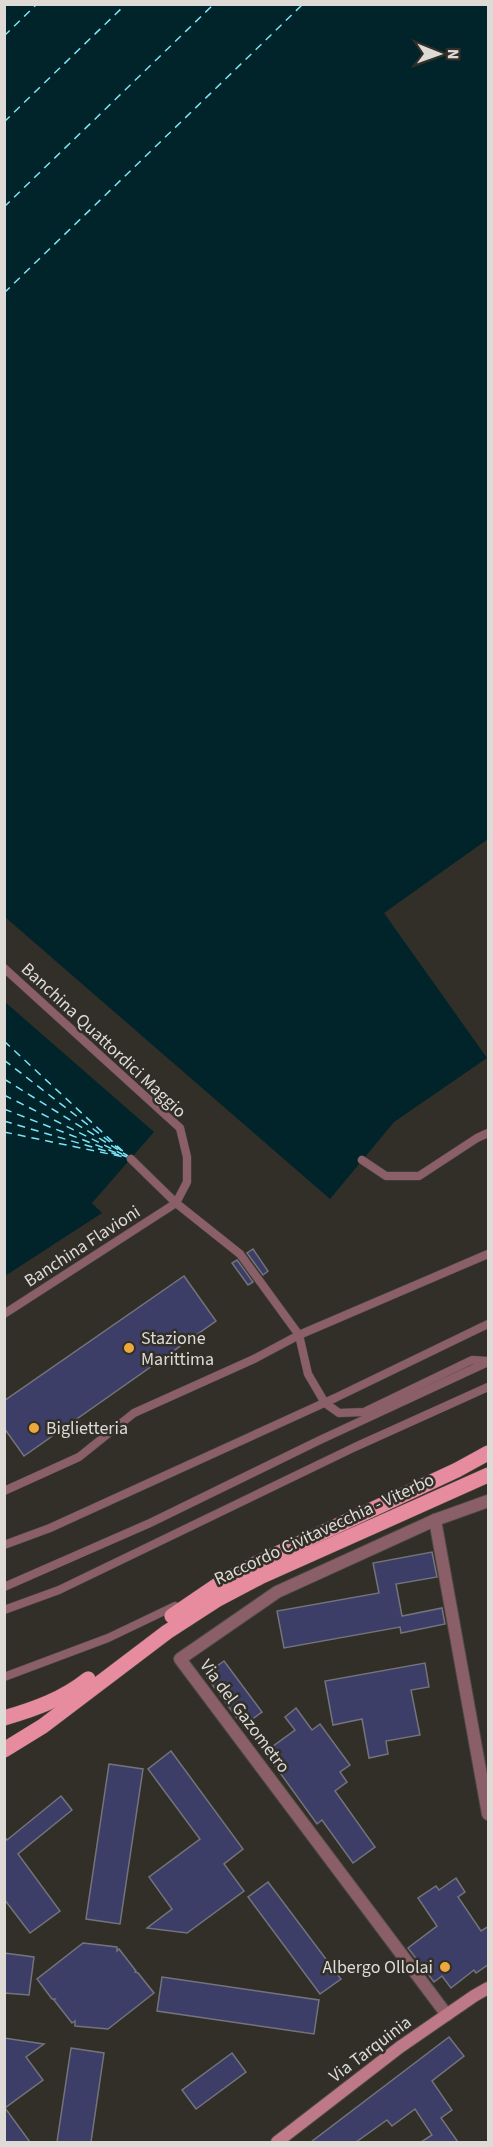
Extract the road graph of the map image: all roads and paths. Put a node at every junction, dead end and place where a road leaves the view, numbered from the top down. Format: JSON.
{"nodes":[{"id":1,"x":4,"y":968,"type":"edge"},
{"id":2,"x":489,"y":1133,"type":"edge"},
{"id":3,"x":131,"y":1158,"type":"dead end"},
{"id":4,"x":362,"y":1160,"type":"dead end"},
{"id":5,"x":176,"y":1203,"type":"junction"},
{"id":6,"x":489,"y":1254,"type":"edge"},
{"id":7,"x":4,"y":1314,"type":"edge"},
{"id":8,"x":489,"y":1324,"type":"edge"},
{"id":9,"x":299,"y":1335,"type":"junction"},
{"id":10,"x":489,"y":1361,"type":"edge"},
{"id":11,"x":489,"y":1387,"type":"edge"},
{"id":12,"x":325,"y":1403,"type":"junction"},
{"id":13,"x":489,"y":1453,"type":"edge"},
{"id":14,"x":489,"y":1475,"type":"edge"},
{"id":15,"x":4,"y":1491,"type":"edge"},
{"id":16,"x":489,"y":1501,"type":"edge"},
{"id":17,"x":435,"y":1520,"type":"junction"},
{"id":18,"x":4,"y":1545,"type":"edge"},
{"id":19,"x":222,"y":1582,"type":"junction"},
{"id":20,"x":4,"y":1587,"type":"edge"},
{"id":21,"x":4,"y":1610,"type":"edge"},
{"id":22,"x":4,"y":1677,"type":"edge"},
{"id":23,"x":4,"y":1718,"type":"edge"},
{"id":24,"x":4,"y":1750,"type":"edge"},
{"id":25,"x":489,"y":1814,"type":"edge"},
{"id":26,"x":489,"y":1988,"type":"edge"},
{"id":27,"x":447,"y":2015,"type":"junction"},
{"id":28,"x":277,"y":2142,"type":"edge"}],
"edges":[{"from":1,"to":5,"type":"lane","name":"Banchina Quattordici Maggio"},
{"from":2,"to":4,"type":"lane"},
{"from":3,"to":5,"type":"lane"},
{"from":5,"to":7,"type":"lane","name":"Banchina Flavioni"},
{"from":5,"to":9,"type":"lane"},
{"from":6,"to":9,"type":"lane"},
{"from":8,"to":12,"type":"lane"},
{"from":9,"to":12,"type":"lane"},
{"from":9,"to":15,"type":"lane"},
{"from":10,"to":12,"type":"lane"},
{"from":10,"to":20,"type":"lane"},
{"from":11,"to":21,"type":"lane"},
{"from":12,"to":18,"type":"lane"},
{"from":13,"to":19,"type":"main road","name":"Raccordo Civitavecchia - Viterbo"},
{"from":14,"to":24,"type":"main road","name":"Raccordo Civitavecchia - Viterbo"},
{"from":16,"to":17,"type":"street","name":"Via del Gazometro"},
{"from":17,"to":25,"type":"street"},
{"from":17,"to":27,"type":"street","name":"Via del Gazometro"},
{"from":19,"to":22,"type":"lane"},
{"from":19,"to":23,"type":"main road","name":"Raccordo Civitavecchia - Viterbo"},
{"from":26,"to":27,"type":"main road","name":"Via Tarquinia"},
{"from":27,"to":28,"type":"main road","name":"Via Tarquinia"}]}
